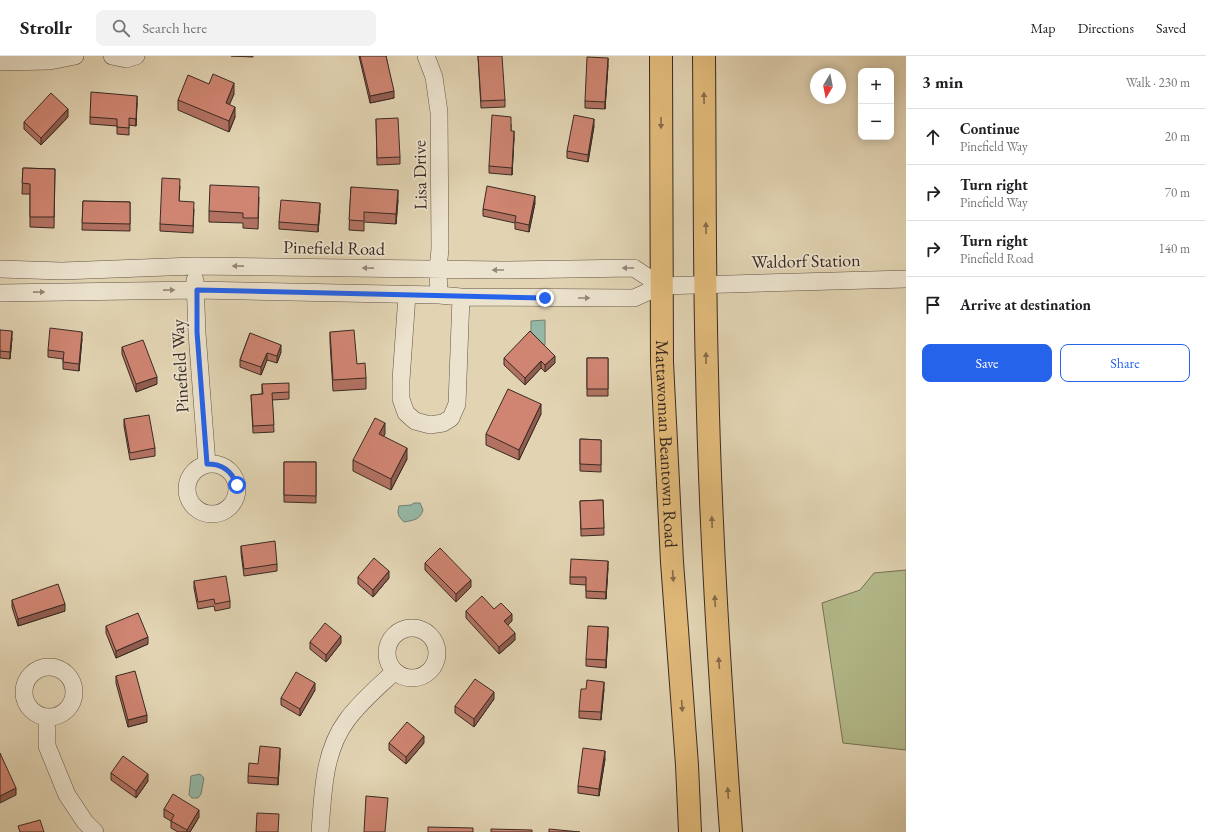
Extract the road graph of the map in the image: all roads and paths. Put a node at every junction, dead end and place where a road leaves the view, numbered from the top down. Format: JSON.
{"nodes":[{"id":1,"x":75,"y":56,"type":"edge"},
{"id":2,"x":112,"y":56,"type":"edge"},
{"id":3,"x":136,"y":56,"type":"edge"},
{"id":4,"x":426,"y":56,"type":"edge"},
{"id":5,"x":661,"y":56,"type":"edge"},
{"id":6,"x":704,"y":56,"type":"edge"},
{"id":7,"x":0,"y":62,"type":"edge"},
{"id":8,"x":194,"y":266,"type":"junction"},
{"id":9,"x":0,"y":269,"type":"edge"},
{"id":10,"x":438,"y":269,"type":"junction"},
{"id":11,"x":906,"y":279,"type":"edge"},
{"id":12,"x":706,"y":284,"type":"junction"},
{"id":13,"x":661,"y":286,"type":"junction"},
{"id":14,"x":197,"y":290,"type":"junction"},
{"id":15,"x":0,"y":292,"type":"edge"},
{"id":16,"x":407,"y":295,"type":"junction"},
{"id":17,"x":439,"y":295,"type":"junction"},
{"id":18,"x":461,"y":297,"type":"junction"},
{"id":19,"x":207,"y":464,"type":"dead end"},
{"id":20,"x":394,"y":672,"type":"dead end"},
{"id":21,"x":47,"y":717,"type":"dead end"},
{"id":22,"x":95,"y":832,"type":"edge"},
{"id":23,"x":320,"y":832,"type":"edge"},
{"id":24,"x":690,"y":832,"type":"edge"},
{"id":25,"x":731,"y":832,"type":"edge"}],
"edges":[{"from":1,"to":7,"type":"street"},
{"from":2,"to":3,"type":"street"},
{"from":4,"to":10,"type":"street","name":"Lisa Drive"},
{"from":5,"to":13,"type":"highway","name":"Mattawoman Beantown Road","one_way":true},
{"from":12,"to":6,"type":"highway","one_way":true},
{"from":8,"to":9,"type":"street","name":"Pinefield Road"},
{"from":10,"to":8,"type":"street","name":"Pinefield Road","one_way":true},
{"from":8,"to":14,"type":"street","name":"Pinefield Way"},
{"from":13,"to":10,"type":"street","name":"Pinefield Road","one_way":true},
{"from":10,"to":17,"type":"street","name":"Lisa Drive"},
{"from":11,"to":12,"type":"street","name":"Waldorf Station"},
{"from":12,"to":13,"type":"street"},
{"from":25,"to":12,"type":"highway","one_way":true},
{"from":18,"to":13,"type":"street","one_way":true},
{"from":13,"to":24,"type":"highway","name":"Mattawoman Beantown Road","one_way":true},
{"from":15,"to":14,"type":"street","one_way":true},
{"from":14,"to":16,"type":"street"},
{"from":14,"to":19,"type":"street","name":"Pinefield Way"},
{"from":16,"to":17,"type":"street"},
{"from":16,"to":18,"type":"street"},
{"from":17,"to":18,"type":"street"},
{"from":20,"to":23,"type":"street"},
{"from":21,"to":22,"type":"street"}]}
